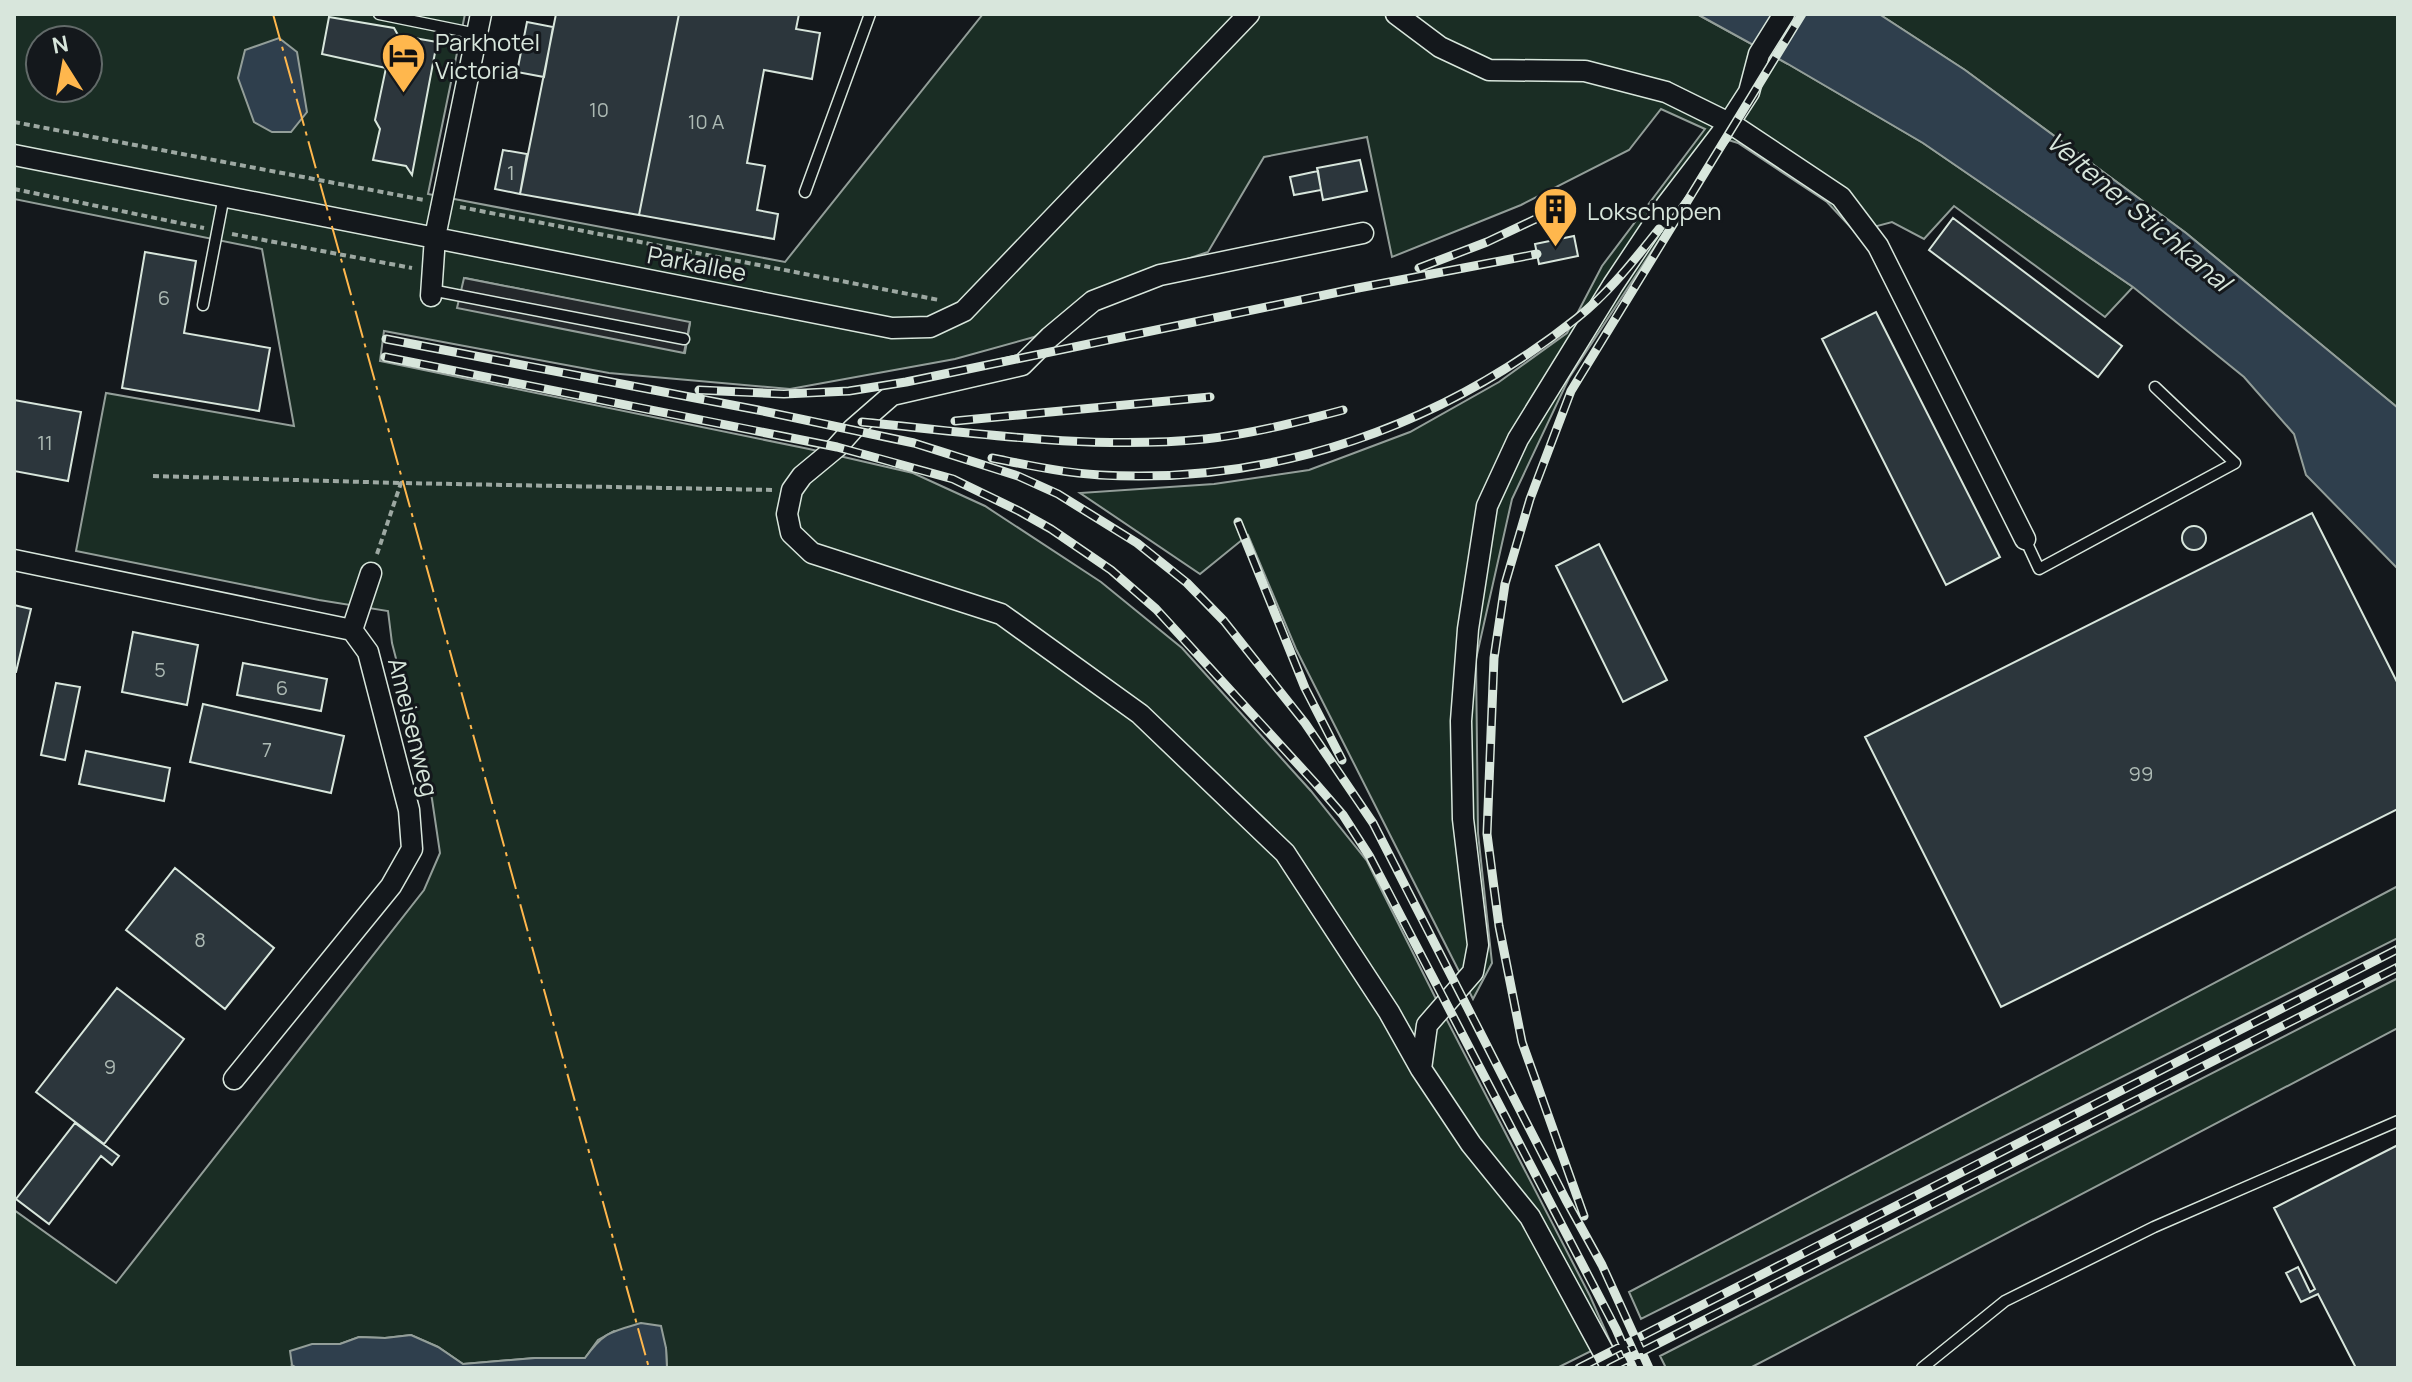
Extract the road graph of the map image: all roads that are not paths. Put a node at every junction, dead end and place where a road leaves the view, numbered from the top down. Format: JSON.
{"nodes":[{"id":1,"x":379,"y":14,"type":"edge"},
{"id":2,"x":870,"y":14,"type":"edge"},
{"id":3,"x":1249,"y":14,"type":"edge"},
{"id":4,"x":1396,"y":14,"type":"edge"},
{"id":5,"x":1784,"y":14,"type":"edge"},
{"id":6,"x":392,"y":15,"type":"edge"},
{"id":7,"x":479,"y":24,"type":"edge"},
{"id":8,"x":1729,"y":123,"type":"junction"},
{"id":9,"x":14,"y":155,"type":"edge"},
{"id":10,"x":805,"y":192,"type":"dead end"},
{"id":11,"x":224,"y":196,"type":"junction"},
{"id":12,"x":1363,"y":233,"type":"dead end"},
{"id":13,"x":435,"y":237,"type":"junction"},
{"id":14,"x":431,"y":293,"type":"joint"},
{"id":15,"x":203,"y":305,"type":"dead end"},
{"id":16,"x":684,"y":339,"type":"dead end"},
{"id":17,"x":2155,"y":387,"type":"dead end"},
{"id":18,"x":2025,"y":539,"type":"joint"},
{"id":19,"x":14,"y":560,"type":"edge"},
{"id":20,"x":371,"y":573,"type":"road end"},
{"id":21,"x":352,"y":630,"type":"junction"},
{"id":22,"x":1421,"y":1069,"type":"junction"},
{"id":23,"x":234,"y":1079,"type":"dead end"},
{"id":24,"x":2398,"y":1121,"type":"edge"},
{"id":25,"x":1612,"y":1368,"type":"edge"},
{"id":26,"x":1922,"y":1368,"type":"edge"}],
"edges":[{"from":1,"to":6,"type":"lane"},
{"from":2,"to":10,"type":"lane"},
{"from":3,"to":13,"type":"street","name":"Parkallee"},
{"from":4,"to":8,"type":"street"},
{"from":5,"to":8,"type":"street"},
{"from":6,"to":7,"type":"lane"},
{"from":7,"to":13,"type":"street"},
{"from":8,"to":18,"type":"street"},
{"from":8,"to":22,"type":"street"},
{"from":9,"to":11,"type":"street","name":"Parkallee"},
{"from":11,"to":13,"type":"street","name":"Parkallee"},
{"from":11,"to":15,"type":"lane"},
{"from":12,"to":22,"type":"street"},
{"from":13,"to":14,"type":"street"},
{"from":14,"to":16,"type":"lane"},
{"from":17,"to":18,"type":"lane"},
{"from":19,"to":21,"type":"street"},
{"from":20,"to":21,"type":"street"},
{"from":21,"to":23,"type":"street","name":"Ameisenweg"},
{"from":22,"to":25,"type":"street"},
{"from":24,"to":26,"type":"lane"}]}
